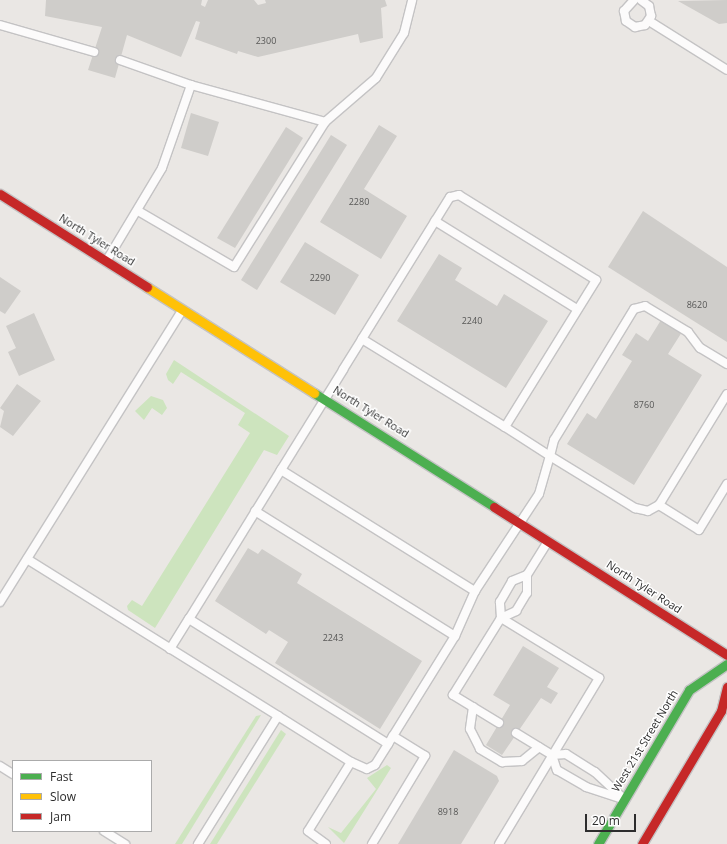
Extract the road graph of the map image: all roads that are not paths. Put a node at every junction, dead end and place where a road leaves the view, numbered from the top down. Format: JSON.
{"nodes":[{"id":1,"x":412,"y":0,"type":"edge"},
{"id":2,"x":634,"y":0,"type":"edge"},
{"id":3,"x":641,"y":0,"type":"edge"},
{"id":4,"x":650,"y":21,"type":"junction"},
{"id":5,"x":0,"y":24,"type":"edge"},
{"id":6,"x":94,"y":52,"type":"dead end"},
{"id":7,"x":120,"y":60,"type":"dead end"},
{"id":8,"x":727,"y":70,"type":"edge"},
{"id":9,"x":191,"y":84,"type":"junction"},
{"id":10,"x":324,"y":122,"type":"junction"},
{"id":11,"x":0,"y":194,"type":"edge"},
{"id":12,"x":138,"y":211,"type":"junction"},
{"id":13,"x":435,"y":221,"type":"junction"},
{"id":14,"x":107,"y":260,"type":"junction"},
{"id":15,"x":184,"y":308,"type":"junction"},
{"id":16,"x":578,"y":309,"type":"junction"},
{"id":17,"x":362,"y":339,"type":"junction"},
{"id":18,"x":727,"y":364,"type":"edge"},
{"id":19,"x":727,"y":394,"type":"edge"},
{"id":20,"x":326,"y":398,"type":"junction"},
{"id":21,"x":504,"y":427,"type":"junction"},
{"id":22,"x":550,"y":456,"type":"junction"},
{"id":23,"x":281,"y":470,"type":"junction"},
{"id":24,"x":727,"y":484,"type":"edge"},
{"id":25,"x":658,"y":505,"type":"junction"},
{"id":26,"x":255,"y":511,"type":"junction"},
{"id":27,"x":519,"y":521,"type":"junction"},
{"id":28,"x":549,"y":540,"type":"junction"},
{"id":29,"x":27,"y":559,"type":"junction"},
{"id":30,"x":527,"y":575,"type":"junction"},
{"id":31,"x":475,"y":591,"type":"junction"},
{"id":32,"x":0,"y":602,"type":"edge"},
{"id":33,"x":501,"y":618,"type":"junction"},
{"id":34,"x":189,"y":619,"type":"junction"},
{"id":35,"x":456,"y":636,"type":"junction"},
{"id":36,"x":170,"y":649,"type":"junction"},
{"id":37,"x":727,"y":655,"type":"edge"},
{"id":38,"x":727,"y":664,"type":"edge"},
{"id":39,"x":727,"y":687,"type":"edge"},
{"id":40,"x":473,"y":707,"type":"junction"},
{"id":41,"x":278,"y":716,"type":"junction"},
{"id":42,"x":499,"y":723,"type":"dead end"},
{"id":43,"x":516,"y":733,"type":"dead end"},
{"id":44,"x":391,"y":740,"type":"junction"},
{"id":45,"x":538,"y":747,"type":"junction"},
{"id":46,"x":552,"y":756,"type":"junction"},
{"id":47,"x":351,"y":762,"type":"junction"},
{"id":48,"x":0,"y":766,"type":"edge"},
{"id":49,"x":12,"y":773,"type":"edge"},
{"id":50,"x":624,"y":799,"type":"junction"},
{"id":51,"x":106,"y":832,"type":"edge"},
{"id":52,"x":644,"y":843,"type":"edge"},
{"id":53,"x":125,"y":844,"type":"edge"},
{"id":54,"x":198,"y":844,"type":"edge"},
{"id":55,"x":326,"y":844,"type":"edge"},
{"id":56,"x":372,"y":844,"type":"edge"},
{"id":57,"x":499,"y":844,"type":"edge"},
{"id":58,"x":598,"y":844,"type":"edge"}],
"edges":[{"from":1,"to":10,"type":"lane"},
{"from":2,"to":4,"type":"lane"},
{"from":3,"to":4,"type":"lane"},
{"from":4,"to":8,"type":"lane"},
{"from":5,"to":6,"type":"lane"},
{"from":7,"to":9,"type":"lane"},
{"from":9,"to":10,"type":"lane"},
{"from":9,"to":12,"type":"lane"},
{"from":10,"to":12,"type":"lane"},
{"from":11,"to":14,"type":"main road","name":"North Tyler Road"},
{"from":12,"to":14,"type":"lane"},
{"from":13,"to":16,"type":"lane"},
{"from":13,"to":16,"type":"lane"},
{"from":13,"to":17,"type":"lane"},
{"from":14,"to":15,"type":"main road","name":"North Tyler Road"},
{"from":15,"to":20,"type":"main road","name":"North Tyler Road"},
{"from":15,"to":29,"type":"lane"},
{"from":16,"to":21,"type":"lane"},
{"from":17,"to":20,"type":"lane"},
{"from":17,"to":21,"type":"lane"},
{"from":18,"to":22,"type":"lane"},
{"from":19,"to":25,"type":"lane"},
{"from":20,"to":23,"type":"lane"},
{"from":20,"to":27,"type":"main road","name":"North Tyler Road"},
{"from":21,"to":22,"type":"lane"},
{"from":22,"to":25,"type":"lane"},
{"from":22,"to":27,"type":"lane"},
{"from":23,"to":26,"type":"lane"},
{"from":23,"to":31,"type":"lane"},
{"from":24,"to":25,"type":"lane"},
{"from":26,"to":34,"type":"lane"},
{"from":26,"to":35,"type":"lane"},
{"from":27,"to":28,"type":"main road","name":"North Tyler Road"},
{"from":27,"to":31,"type":"lane"},
{"from":28,"to":30,"type":"lane"},
{"from":28,"to":37,"type":"main road","name":"North Tyler Road"},
{"from":29,"to":32,"type":"lane"},
{"from":29,"to":36,"type":"lane"},
{"from":30,"to":33,"type":"lane"},
{"from":30,"to":33,"type":"lane"},
{"from":31,"to":35,"type":"lane"},
{"from":33,"to":40,"type":"lane"},
{"from":33,"to":46,"type":"lane"},
{"from":34,"to":36,"type":"lane"},
{"from":34,"to":44,"type":"lane"},
{"from":35,"to":44,"type":"lane"},
{"from":36,"to":41,"type":"lane"},
{"from":38,"to":50,"type":"main road","name":"West 21st Street North"},
{"from":39,"to":52,"type":"main road"},
{"from":40,"to":42,"type":"lane"},
{"from":40,"to":45,"type":"lane"},
{"from":41,"to":47,"type":"lane"},
{"from":41,"to":54,"type":"lane"},
{"from":43,"to":45,"type":"lane"},
{"from":44,"to":47,"type":"lane"},
{"from":44,"to":56,"type":"lane"},
{"from":45,"to":46,"type":"lane"},
{"from":46,"to":50,"type":"lane"},
{"from":46,"to":50,"type":"lane"},
{"from":46,"to":57,"type":"lane"},
{"from":47,"to":55,"type":"lane"},
{"from":48,"to":49,"type":"lane"},
{"from":50,"to":58,"type":"main road","name":"West 21st Street North"},
{"from":51,"to":53,"type":"lane"}]}
